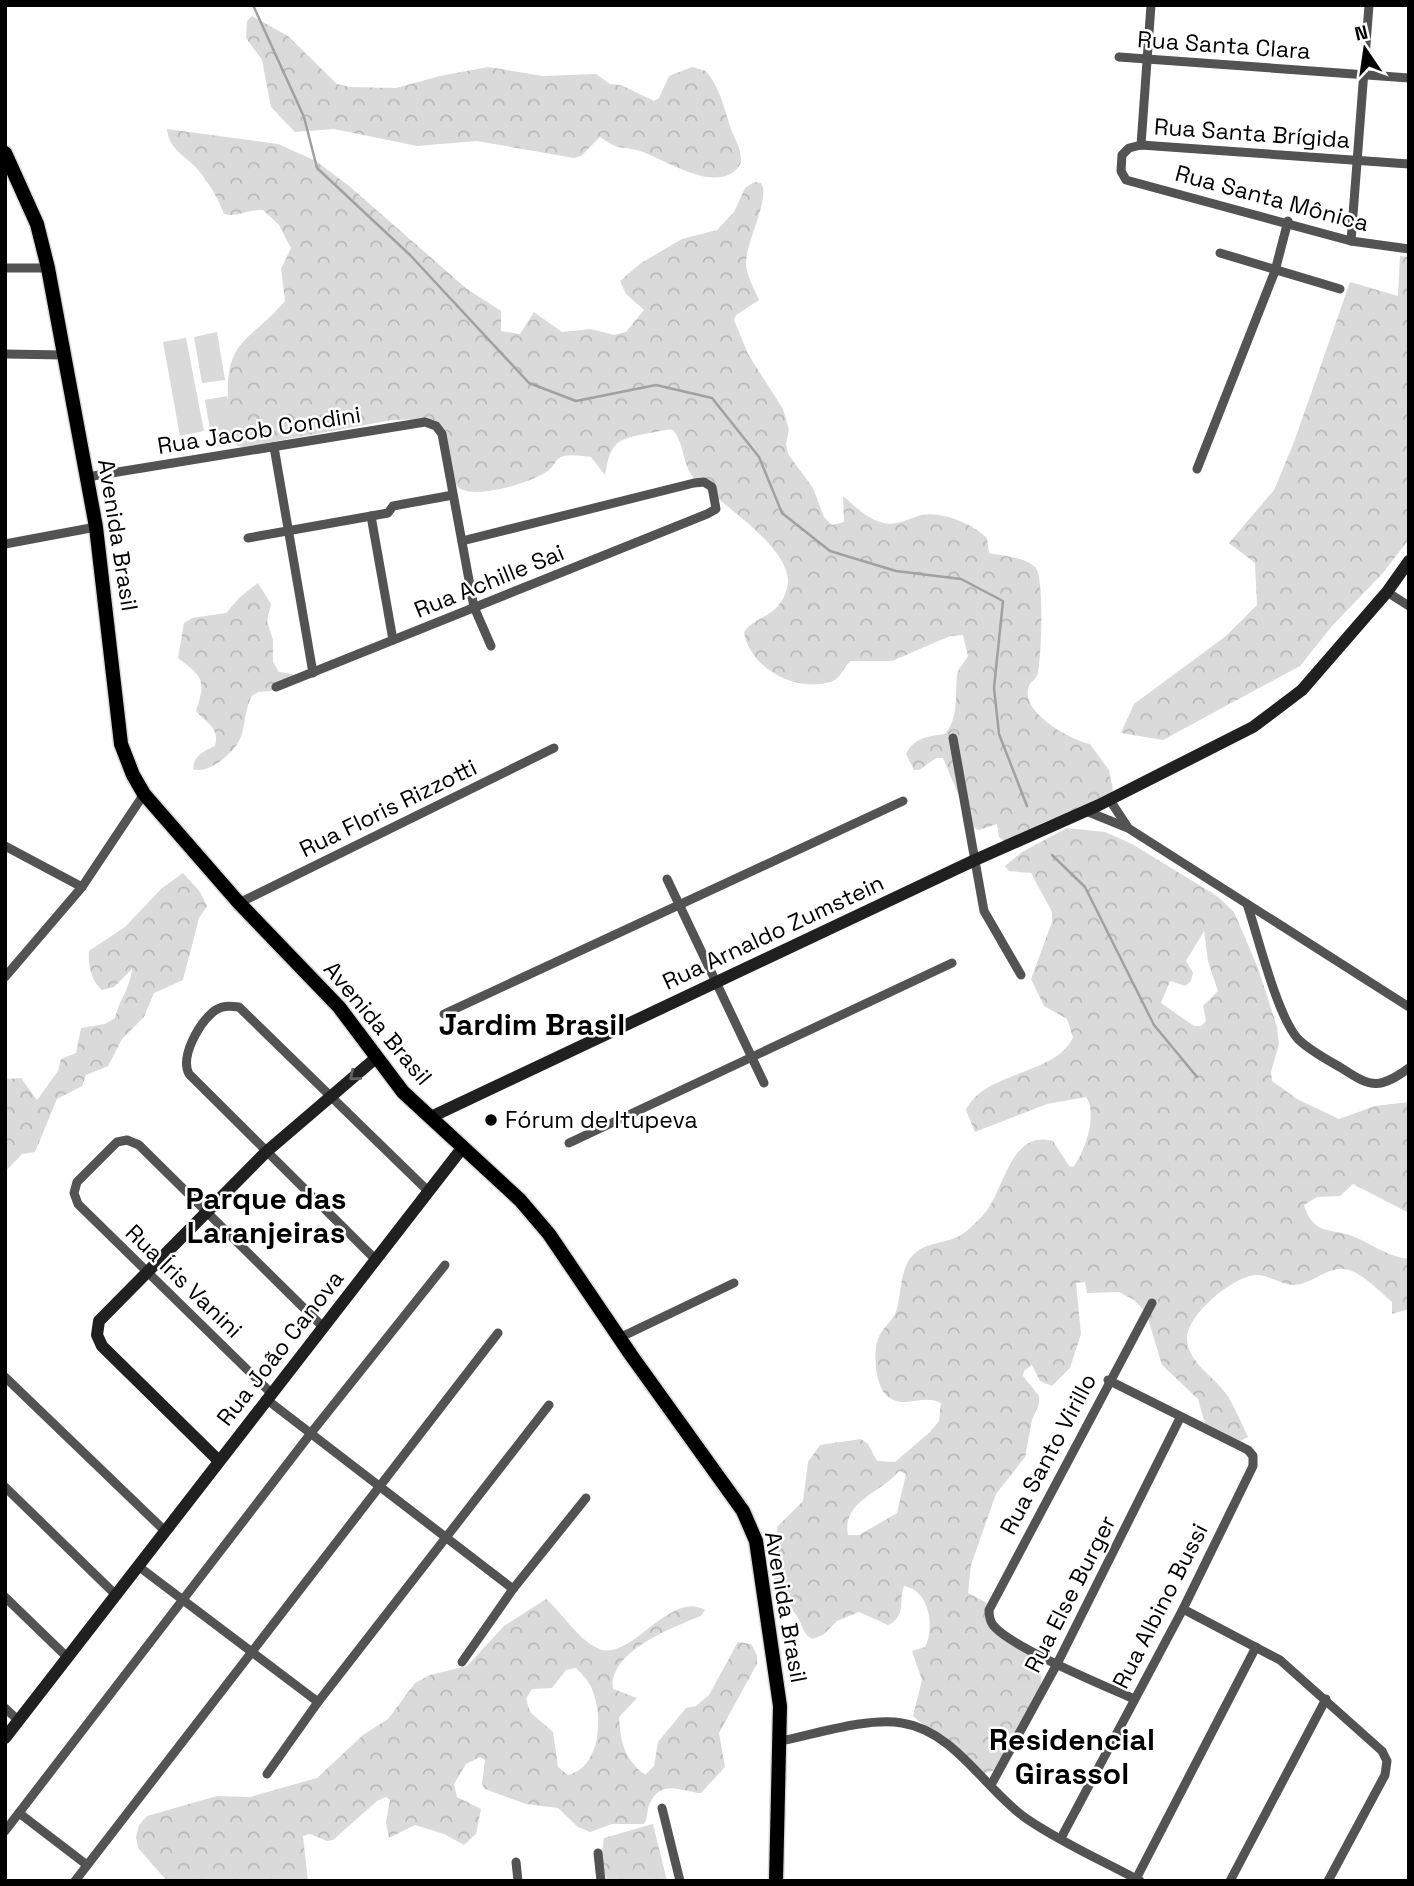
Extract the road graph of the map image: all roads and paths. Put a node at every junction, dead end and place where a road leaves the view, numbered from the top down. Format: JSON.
{"nodes":[{"id":1,"x":1151,"y":5,"type":"edge"},
{"id":2,"x":1369,"y":5,"type":"edge"},
{"id":3,"x":1119,"y":57,"type":"dead end"},
{"id":4,"x":1147,"y":60,"type":"junction"},
{"id":5,"x":1364,"y":75,"type":"junction"},
{"id":6,"x":1409,"y":78,"type":"edge"},
{"id":7,"x":1141,"y":145,"type":"junction"},
{"id":8,"x":5,"y":153,"type":"edge"},
{"id":9,"x":1358,"y":160,"type":"junction"},
{"id":10,"x":1409,"y":164,"type":"edge"},
{"id":11,"x":1126,"y":180,"type":"joint"},
{"id":12,"x":1288,"y":221,"type":"junction"},
{"id":13,"x":1351,"y":241,"type":"junction"},
{"id":14,"x":1409,"y":249,"type":"edge"},
{"id":15,"x":1220,"y":253,"type":"dead end"},
{"id":16,"x":5,"y":268,"type":"edge"},
{"id":17,"x":48,"y":268,"type":"junction"},
{"id":18,"x":1275,"y":270,"type":"junction"},
{"id":19,"x":1340,"y":289,"type":"dead end"},
{"id":20,"x":5,"y":354,"type":"edge"},
{"id":21,"x":65,"y":355,"type":"junction"},
{"id":22,"x":274,"y":447,"type":"junction"},
{"id":23,"x":1197,"y":469,"type":"dead end"},
{"id":24,"x":87,"y":477,"type":"junction"},
{"id":25,"x":453,"y":495,"type":"junction"},
{"id":26,"x":371,"y":516,"type":"junction"},
{"id":27,"x":96,"y":527,"type":"junction"},
{"id":28,"x":288,"y":531,"type":"junction"},
{"id":29,"x":248,"y":538,"type":"dead end"},
{"id":30,"x":462,"y":541,"type":"junction"},
{"id":31,"x":5,"y":544,"type":"edge"},
{"id":32,"x":1409,"y":562,"type":"edge"},
{"id":33,"x":1387,"y":592,"type":"junction"},
{"id":34,"x":1409,"y":606,"type":"edge"},
{"id":35,"x":474,"y":607,"type":"junction"},
{"id":36,"x":393,"y":640,"type":"junction"},
{"id":37,"x":491,"y":646,"type":"dead end"},
{"id":38,"x":313,"y":673,"type":"junction"},
{"id":39,"x":276,"y":687,"type":"dead end"},
{"id":40,"x":953,"y":738,"type":"dead end"},
{"id":41,"x":554,"y":748,"type":"dead end"},
{"id":42,"x":145,"y":794,"type":"junction"},
{"id":43,"x":1109,"y":799,"type":"junction"},
{"id":44,"x":903,"y":801,"type":"dead end"},
{"id":45,"x":1086,"y":811,"type":"junction"},
{"id":46,"x":1128,"y":828,"type":"junction"},
{"id":47,"x":5,"y":846,"type":"edge"},
{"id":48,"x":975,"y":860,"type":"junction"},
{"id":49,"x":667,"y":879,"type":"dead end"},
{"id":50,"x":82,"y":887,"type":"junction"},
{"id":51,"x":239,"y":903,"type":"junction"},
{"id":52,"x":1247,"y":904,"type":"junction"},
{"id":53,"x":681,"y":906,"type":"junction"},
{"id":54,"x":952,"y":963,"type":"dead end"},
{"id":55,"x":1021,"y":975,"type":"dead end"},
{"id":56,"x":5,"y":976,"type":"edge"},
{"id":57,"x":717,"y":982,"type":"junction"},
{"id":58,"x":1409,"y":1007,"type":"edge"},
{"id":59,"x":444,"y":1014,"type":"dead end"},
{"id":60,"x":751,"y":1056,"type":"junction"},
{"id":61,"x":377,"y":1057,"type":"junction"},
{"id":62,"x":1409,"y":1068,"type":"edge"},
{"id":63,"x":764,"y":1083,"type":"dead end"},
{"id":64,"x":331,"y":1096,"type":"junction"},
{"id":65,"x":431,"y":1117,"type":"junction"},
{"id":66,"x":569,"y":1143,"type":"dead end"},
{"id":67,"x":463,"y":1147,"type":"junction"},
{"id":68,"x":266,"y":1152,"type":"junction"},
{"id":69,"x":428,"y":1191,"type":"junction"},
{"id":70,"x":207,"y":1212,"type":"junction"},
{"id":71,"x":375,"y":1259,"type":"junction"},
{"id":72,"x":445,"y":1265,"type":"dead end"},
{"id":73,"x":148,"y":1272,"type":"junction"},
{"id":74,"x":734,"y":1283,"type":"dead end"},
{"id":75,"x":1152,"y":1303,"type":"dead end"},
{"id":76,"x":323,"y":1326,"type":"junction"},
{"id":77,"x":498,"y":1333,"type":"dead end"},
{"id":78,"x":619,"y":1338,"type":"junction"},
{"id":79,"x":5,"y":1377,"type":"edge"},
{"id":80,"x":1108,"y":1380,"type":"junction"},
{"id":81,"x":269,"y":1396,"type":"junction"},
{"id":82,"x":550,"y":1405,"type":"dead end"},
{"id":83,"x":1180,"y":1418,"type":"junction"},
{"id":84,"x":311,"y":1433,"type":"junction"},
{"id":85,"x":219,"y":1461,"type":"junction"},
{"id":86,"x":379,"y":1486,"type":"junction"},
{"id":87,"x":5,"y":1487,"type":"edge"},
{"id":88,"x":586,"y":1498,"type":"dead end"},
{"id":89,"x":165,"y":1531,"type":"junction"},
{"id":90,"x":446,"y":1537,"type":"junction"},
{"id":91,"x":138,"y":1566,"type":"junction"},
{"id":92,"x":513,"y":1589,"type":"junction"},
{"id":93,"x":116,"y":1595,"type":"junction"},
{"id":94,"x":5,"y":1597,"type":"edge"},
{"id":95,"x":184,"y":1601,"type":"junction"},
{"id":96,"x":1183,"y":1609,"type":"junction"},
{"id":97,"x":1256,"y":1647,"type":"junction"},
{"id":98,"x":252,"y":1652,"type":"junction"},
{"id":99,"x":68,"y":1658,"type":"junction"},
{"id":100,"x":462,"y":1662,"type":"dead end"},
{"id":101,"x":1057,"y":1664,"type":"junction"},
{"id":102,"x":1134,"y":1699,"type":"junction"},
{"id":103,"x":1326,"y":1699,"type":"junction"},
{"id":104,"x":318,"y":1702,"type":"junction"},
{"id":105,"x":5,"y":1708,"type":"edge"},
{"id":106,"x":19,"y":1721,"type":"junction"},
{"id":107,"x":5,"y":1738,"type":"edge"},
{"id":108,"x":781,"y":1741,"type":"junction"},
{"id":109,"x":267,"y":1774,"type":"dead end"},
{"id":110,"x":991,"y":1784,"type":"junction"},
{"id":111,"x":662,"y":1808,"type":"dead end"},
{"id":112,"x":19,"y":1813,"type":"junction"},
{"id":113,"x":7,"y":1825,"type":"edge"},
{"id":114,"x":1061,"y":1838,"type":"junction"},
{"id":115,"x":598,"y":1853,"type":"dead end"},
{"id":116,"x":775,"y":1853,"type":"junction"},
{"id":117,"x":516,"y":1862,"type":"dead end"},
{"id":118,"x":87,"y":1865,"type":"junction"},
{"id":119,"x":1138,"y":1880,"type":"edge"},
{"id":120,"x":75,"y":1881,"type":"edge"},
{"id":121,"x":518,"y":1881,"type":"edge"},
{"id":122,"x":601,"y":1881,"type":"edge"},
{"id":123,"x":680,"y":1881,"type":"edge"},
{"id":124,"x":778,"y":1881,"type":"edge"},
{"id":125,"x":786,"y":1881,"type":"edge"},
{"id":126,"x":1230,"y":1881,"type":"edge"},
{"id":127,"x":1328,"y":1881,"type":"edge"}],
"edges":[{"from":1,"to":4,"type":"street"},
{"from":2,"to":5,"type":"street"},
{"from":3,"to":4,"type":"street","name":"Rua Santa Clara"},
{"from":4,"to":5,"type":"street","name":"Rua Santa Clara"},
{"from":4,"to":7,"type":"street"},
{"from":5,"to":6,"type":"street","name":"Rua Santa Clara"},
{"from":5,"to":9,"type":"street"},
{"from":7,"to":9,"type":"street","name":"Rua Santa Brígida"},
{"from":7,"to":11,"type":"street","name":"Rua Santa Brígida"},
{"from":8,"to":17,"type":"main road","name":"Avenida Brasil"},
{"from":9,"to":10,"type":"street","name":"Rua Santa Brígida"},
{"from":9,"to":13,"type":"street"},
{"from":11,"to":12,"type":"street","name":"Rua Santa Mônica"},
{"from":12,"to":13,"type":"street","name":"Rua Santa Mônica"},
{"from":12,"to":18,"type":"street"},
{"from":13,"to":14,"type":"street","name":"Rua Santa Mônica"},
{"from":15,"to":18,"type":"street"},
{"from":16,"to":17,"type":"street"},
{"from":17,"to":21,"type":"main road","name":"Avenida Brasil"},
{"from":18,"to":19,"type":"street"},
{"from":18,"to":23,"type":"street"},
{"from":20,"to":21,"type":"street"},
{"from":21,"to":24,"type":"main road","name":"Avenida Brasil"},
{"from":22,"to":24,"type":"street","name":"Rua Jacob Condini"},
{"from":22,"to":25,"type":"street","name":"Rua Jacob Condini"},
{"from":22,"to":28,"type":"street"},
{"from":24,"to":27,"type":"main road","name":"Avenida Brasil"},
{"from":25,"to":26,"type":"street"},
{"from":25,"to":30,"type":"street"},
{"from":26,"to":28,"type":"street"},
{"from":26,"to":36,"type":"street"},
{"from":27,"to":31,"type":"street"},
{"from":27,"to":42,"type":"main road","name":"Avenida Brasil"},
{"from":28,"to":29,"type":"street"},
{"from":28,"to":38,"type":"street"},
{"from":30,"to":35,"type":"street"},
{"from":30,"to":35,"type":"street","name":"Rua Achille Sai"},
{"from":32,"to":33,"type":"street","name":"Rua Arnaldo Zumstein"},
{"from":33,"to":34,"type":"street"},
{"from":33,"to":43,"type":"street","name":"Rua Arnaldo Zumstein"},
{"from":35,"to":36,"type":"street","name":"Rua Achille Sai"},
{"from":35,"to":37,"type":"street"},
{"from":36,"to":38,"type":"street","name":"Rua Achille Sai"},
{"from":38,"to":39,"type":"street","name":"Rua Achille Sai"},
{"from":40,"to":48,"type":"street"},
{"from":41,"to":51,"type":"street","name":"Rua Floris Rizzotti"},
{"from":42,"to":50,"type":"street"},
{"from":42,"to":51,"type":"main road","name":"Avenida Brasil"},
{"from":43,"to":45,"type":"street","name":"Rua Arnaldo Zumstein"},
{"from":43,"to":46,"type":"street"},
{"from":44,"to":53,"type":"street"},
{"from":45,"to":46,"type":"street"},
{"from":45,"to":48,"type":"street","name":"Rua Arnaldo Zumstein"},
{"from":46,"to":52,"type":"street"},
{"from":47,"to":50,"type":"street"},
{"from":48,"to":55,"type":"street"},
{"from":48,"to":57,"type":"street","name":"Rua Arnaldo Zumstein"},
{"from":49,"to":53,"type":"street"},
{"from":50,"to":56,"type":"street"},
{"from":51,"to":61,"type":"main road","name":"Avenida Brasil"},
{"from":52,"to":58,"type":"street"},
{"from":52,"to":62,"type":"street"},
{"from":53,"to":57,"type":"street"},
{"from":53,"to":59,"type":"street"},
{"from":54,"to":60,"type":"street"},
{"from":57,"to":60,"type":"street"},
{"from":57,"to":65,"type":"street","name":"Rua Arnaldo Zumstein"},
{"from":60,"to":63,"type":"street"},
{"from":60,"to":66,"type":"street"},
{"from":61,"to":64,"type":"street","one_way":true},
{"from":61,"to":65,"type":"main road","name":"Avenida Brasil"},
{"from":64,"to":68,"type":"street"},
{"from":64,"to":68,"type":"street"},
{"from":64,"to":69,"type":"street"},
{"from":65,"to":67,"type":"main road","name":"Avenida Brasil"},
{"from":67,"to":69,"type":"street","name":"Rua João Canova"},
{"from":67,"to":78,"type":"main road","name":"Avenida Brasil"},
{"from":68,"to":70,"type":"street"},
{"from":68,"to":71,"type":"street"},
{"from":69,"to":71,"type":"street","name":"Rua João Canova"},
{"from":70,"to":73,"type":"street"},
{"from":70,"to":73,"type":"street","name":"Rua Íris Vanini"},
{"from":70,"to":76,"type":"street"},
{"from":71,"to":76,"type":"street","name":"Rua João Canova"},
{"from":72,"to":84,"type":"street"},
{"from":73,"to":81,"type":"street","name":"Rua Íris Vanini"},
{"from":73,"to":85,"type":"street"},
{"from":74,"to":78,"type":"street"},
{"from":75,"to":80,"type":"street","name":"Rua Santo Virillo"},
{"from":76,"to":81,"type":"street","name":"Rua João Canova"},
{"from":77,"to":86,"type":"street"},
{"from":78,"to":108,"type":"main road","name":"Avenida Brasil"},
{"from":79,"to":89,"type":"street"},
{"from":80,"to":83,"type":"street"},
{"from":80,"to":101,"type":"street","name":"Rua Santo Virillo"},
{"from":81,"to":84,"type":"street","name":"Rua Íris Vanini"},
{"from":81,"to":85,"type":"street","name":"Rua João Canova"},
{"from":82,"to":90,"type":"street"},
{"from":83,"to":96,"type":"street","name":"Rua Albino Bussi"},
{"from":83,"to":101,"type":"street","name":"Rua Else Burger"},
{"from":84,"to":86,"type":"street","name":"Rua Íris Vanini"},
{"from":84,"to":95,"type":"street"},
{"from":85,"to":89,"type":"street","name":"Rua João Canova"},
{"from":86,"to":90,"type":"street","name":"Rua Íris Vanini"},
{"from":86,"to":98,"type":"street"},
{"from":87,"to":93,"type":"street"},
{"from":88,"to":92,"type":"street"},
{"from":89,"to":91,"type":"street","name":"Rua João Canova"},
{"from":90,"to":92,"type":"street","name":"Rua Íris Vanini"},
{"from":90,"to":104,"type":"street"},
{"from":91,"to":93,"type":"street","name":"Rua João Canova"},
{"from":91,"to":95,"type":"street"},
{"from":92,"to":100,"type":"street"},
{"from":93,"to":99,"type":"street","name":"Rua João Canova"},
{"from":94,"to":99,"type":"street"},
{"from":95,"to":98,"type":"street"},
{"from":95,"to":112,"type":"street"},
{"from":96,"to":97,"type":"street"},
{"from":96,"to":102,"type":"street","name":"Rua Albino Bussi"},
{"from":97,"to":103,"type":"street"},
{"from":97,"to":119,"type":"street"},
{"from":98,"to":104,"type":"street"},
{"from":98,"to":118,"type":"street"},
{"from":99,"to":106,"type":"street","name":"Rua João Canova"},
{"from":101,"to":102,"type":"street"},
{"from":101,"to":110,"type":"street","name":"Rua Else Burger"},
{"from":102,"to":114,"type":"street","name":"Rua Albino Bussi"},
{"from":103,"to":126,"type":"street"},
{"from":103,"to":127,"type":"street"},
{"from":104,"to":109,"type":"street"},
{"from":105,"to":106,"type":"street"},
{"from":106,"to":107,"type":"street","name":"Rua João Canova"},
{"from":108,"to":110,"type":"street"},
{"from":108,"to":116,"type":"main road","name":"Avenida Brasil"},
{"from":110,"to":114,"type":"street"},
{"from":111,"to":123,"type":"street"},
{"from":112,"to":113,"type":"street"},
{"from":112,"to":118,"type":"street"},
{"from":114,"to":119,"type":"street"},
{"from":115,"to":122,"type":"street"},
{"from":116,"to":124,"type":"main road","name":"Avenida Brasil"},
{"from":116,"to":125,"type":"main road"},
{"from":117,"to":121,"type":"street"},
{"from":118,"to":120,"type":"street"}]}
